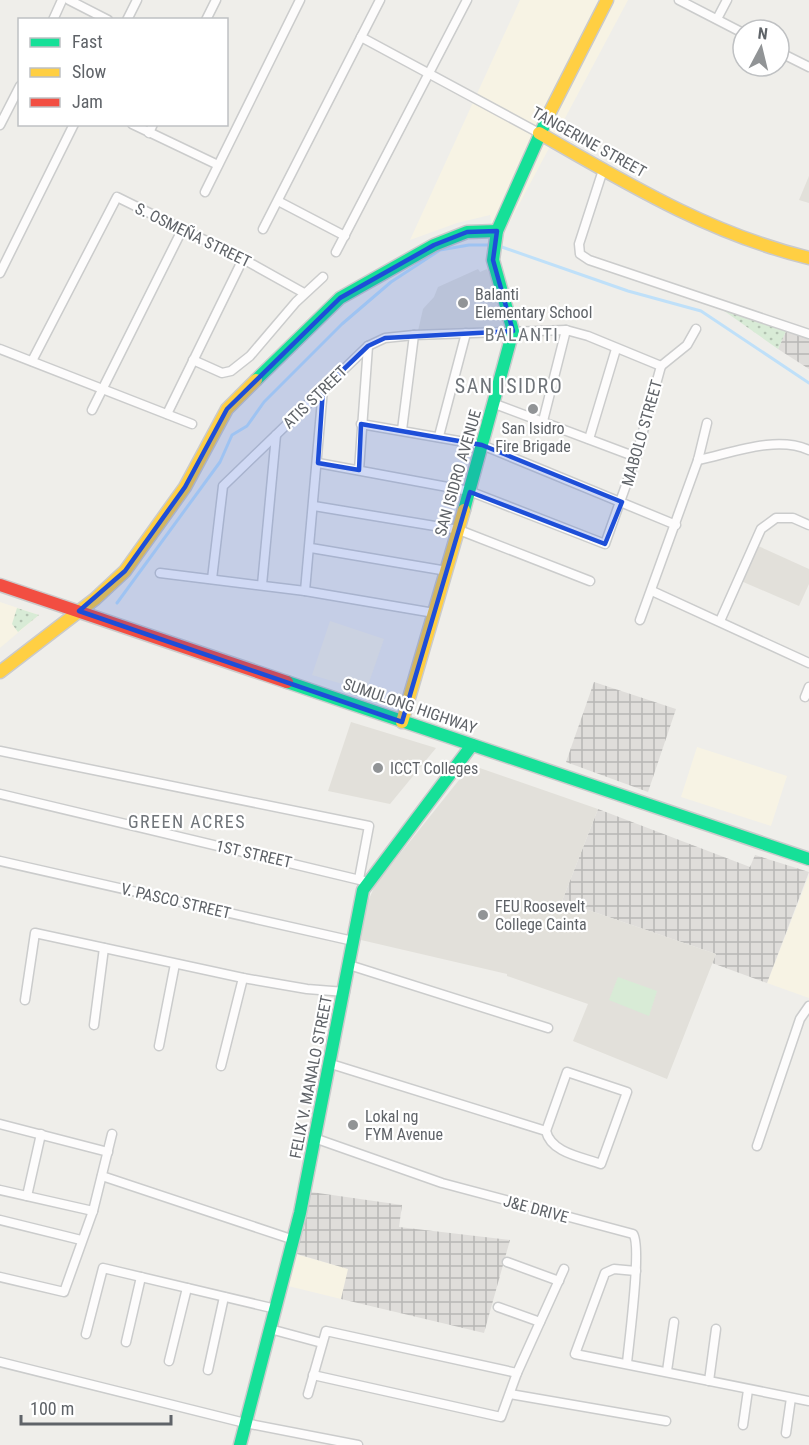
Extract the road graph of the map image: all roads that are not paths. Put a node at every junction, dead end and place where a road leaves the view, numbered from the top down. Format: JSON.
{"nodes":[{"id":1,"x":62,"y":0,"type":"edge"},
{"id":2,"x":69,"y":0,"type":"edge"},
{"id":3,"x":137,"y":0,"type":"edge"},
{"id":4,"x":216,"y":0,"type":"edge"},
{"id":5,"x":300,"y":0,"type":"edge"},
{"id":6,"x":380,"y":0,"type":"edge"},
{"id":7,"x":467,"y":0,"type":"edge"},
{"id":8,"x":607,"y":0,"type":"edge"},
{"id":9,"x":679,"y":0,"type":"edge"},
{"id":10,"x":727,"y":0,"type":"edge"},
{"id":11,"x":53,"y":18,"type":"edge"},
{"id":12,"x":104,"y":18,"type":"edge"},
{"id":13,"x":128,"y":18,"type":"edge"},
{"id":14,"x":207,"y":18,"type":"edge"},
{"id":15,"x":717,"y":19,"type":"junction"},
{"id":16,"x":731,"y":27,"type":"edge"},
{"id":17,"x":361,"y":37,"type":"junction"},
{"id":18,"x":791,"y":58,"type":"edge"},
{"id":19,"x":809,"y":67,"type":"edge"},
{"id":20,"x":430,"y":74,"type":"junction"},
{"id":21,"x":18,"y":90,"type":"edge"},
{"id":22,"x":0,"y":125,"type":"edge"},
{"id":23,"x":73,"y":126,"type":"edge"},
{"id":24,"x":151,"y":129,"type":"edge"},
{"id":25,"x":539,"y":133,"type":"junction"},
{"id":26,"x":218,"y":165,"type":"junction"},
{"id":27,"x":603,"y":170,"type":"junction"},
{"id":28,"x":205,"y":192,"type":"dead end"},
{"id":29,"x":278,"y":201,"type":"junction"},
{"id":30,"x":263,"y":229,"type":"dead end"},
{"id":31,"x":182,"y":230,"type":"junction"},
{"id":32,"x":345,"y":236,"type":"junction"},
{"id":33,"x":495,"y":242,"type":"junction"},
{"id":34,"x":336,"y":252,"type":"dead end"},
{"id":35,"x":809,"y":258,"type":"edge"},
{"id":36,"x":243,"y":259,"type":"junction"},
{"id":37,"x":0,"y":273,"type":"edge"},
{"id":38,"x":323,"y":277,"type":"dead end"},
{"id":39,"x":304,"y":293,"type":"junction"},
{"id":40,"x":696,"y":329,"type":"dead end"},
{"id":41,"x":566,"y":330,"type":"junction"},
{"id":42,"x":513,"y":331,"type":"junction"},
{"id":43,"x":466,"y":333,"type":"junction"},
{"id":44,"x":809,"y":334,"type":"edge"},
{"id":45,"x":414,"y":335,"type":"junction"},
{"id":46,"x":368,"y":346,"type":"junction"},
{"id":47,"x":0,"y":349,"type":"edge"},
{"id":48,"x":616,"y":349,"type":"junction"},
{"id":49,"x":193,"y":360,"type":"junction"},
{"id":50,"x":32,"y":361,"type":"junction"},
{"id":51,"x":661,"y":366,"type":"junction"},
{"id":52,"x":103,"y":388,"type":"junction"},
{"id":53,"x":323,"y":389,"type":"junction"},
{"id":54,"x":495,"y":404,"type":"junction"},
{"id":55,"x":92,"y":410,"type":"dead end"},
{"id":56,"x":167,"y":414,"type":"junction"},
{"id":57,"x":543,"y":421,"type":"junction"},
{"id":58,"x":707,"y":423,"type":"dead end"},
{"id":59,"x":192,"y":424,"type":"dead end"},
{"id":60,"x":361,"y":424,"type":"junction"},
{"id":61,"x":402,"y":430,"type":"junction"},
{"id":62,"x":276,"y":435,"type":"junction"},
{"id":63,"x":439,"y":436,"type":"junction"},
{"id":64,"x":589,"y":439,"type":"junction"},
{"id":65,"x":482,"y":445,"type":"junction"},
{"id":66,"x":809,"y":450,"type":"edge"},
{"id":67,"x":636,"y":457,"type":"junction"},
{"id":68,"x":698,"y":460,"type":"junction"},
{"id":69,"x":318,"y":463,"type":"junction"},
{"id":70,"x":360,"y":470,"type":"junction"},
{"id":71,"x":470,"y":492,"type":"junction"},
{"id":72,"x":622,"y":502,"type":"junction"},
{"id":73,"x":314,"y":506,"type":"junction"},
{"id":74,"x":676,"y":525,"type":"junction"},
{"id":75,"x":809,"y":525,"type":"edge"},
{"id":76,"x":459,"y":530,"type":"junction"},
{"id":77,"x":310,"y":548,"type":"junction"},
{"id":78,"x":447,"y":571,"type":"junction"},
{"id":79,"x":160,"y":573,"type":"dead end"},
{"id":80,"x":212,"y":579,"type":"junction"},
{"id":81,"x":590,"y":581,"type":"dead end"},
{"id":82,"x":0,"y":585,"type":"edge"},
{"id":83,"x":262,"y":585,"type":"junction"},
{"id":84,"x":305,"y":591,"type":"junction"},
{"id":85,"x":652,"y":591,"type":"junction"},
{"id":86,"x":83,"y":613,"type":"junction"},
{"id":87,"x":434,"y":614,"type":"junction"},
{"id":88,"x":640,"y":620,"type":"dead end"},
{"id":89,"x":720,"y":621,"type":"junction"},
{"id":90,"x":809,"y":663,"type":"edge"},
{"id":91,"x":0,"y":672,"type":"edge"},
{"id":92,"x":809,"y":687,"type":"edge"},
{"id":93,"x":805,"y":697,"type":"dead end"},
{"id":94,"x":402,"y":722,"type":"junction"},
{"id":95,"x":472,"y":745,"type":"junction"},
{"id":96,"x":0,"y":751,"type":"edge"},
{"id":97,"x":0,"y":794,"type":"edge"},
{"id":98,"x":809,"y":859,"type":"edge"},
{"id":99,"x":0,"y":861,"type":"edge"},
{"id":100,"x":363,"y":880,"type":"junction"},
{"id":101,"x":353,"y":941,"type":"junction"},
{"id":102,"x":104,"y":948,"type":"junction"},
{"id":103,"x":175,"y":964,"type":"junction"},
{"id":104,"x":349,"y":965,"type":"junction"},
{"id":105,"x":243,"y":978,"type":"junction"},
{"id":106,"x":345,"y":992,"type":"junction"},
{"id":107,"x":25,"y":1000,"type":"dead end"},
{"id":108,"x":809,"y":1006,"type":"edge"},
{"id":109,"x":94,"y":1025,"type":"dead end"},
{"id":110,"x":548,"y":1028,"type":"dead end"},
{"id":111,"x":159,"y":1046,"type":"dead end"},
{"id":112,"x":331,"y":1064,"type":"junction"},
{"id":113,"x":221,"y":1066,"type":"dead end"},
{"id":114,"x":0,"y":1124,"type":"edge"},
{"id":115,"x":546,"y":1131,"type":"junction"},
{"id":116,"x":41,"y":1134,"type":"junction"},
{"id":117,"x":112,"y":1134,"type":"dead end"},
{"id":118,"x":317,"y":1139,"type":"junction"},
{"id":119,"x":757,"y":1146,"type":"dead end"},
{"id":120,"x":108,"y":1152,"type":"junction"},
{"id":121,"x":102,"y":1176,"type":"junction"},
{"id":122,"x":0,"y":1190,"type":"edge"},
{"id":123,"x":27,"y":1196,"type":"junction"},
{"id":124,"x":93,"y":1211,"type":"junction"},
{"id":125,"x":0,"y":1220,"type":"edge"},
{"id":126,"x":81,"y":1240,"type":"junction"},
{"id":127,"x":294,"y":1240,"type":"junction"},
{"id":128,"x":507,"y":1262,"type":"dead end"},
{"id":129,"x":564,"y":1269,"type":"dead end"},
{"id":130,"x":636,"y":1271,"type":"junction"},
{"id":131,"x":0,"y":1277,"type":"edge"},
{"id":132,"x":141,"y":1277,"type":"junction"},
{"id":133,"x":559,"y":1281,"type":"junction"},
{"id":134,"x":186,"y":1288,"type":"junction"},
{"id":135,"x":224,"y":1297,"type":"junction"},
{"id":136,"x":498,"y":1307,"type":"dead end"},
{"id":137,"x":276,"y":1309,"type":"junction"},
{"id":138,"x":540,"y":1322,"type":"junction"},
{"id":139,"x":674,"y":1322,"type":"dead end"},
{"id":140,"x":270,"y":1329,"type":"junction"},
{"id":141,"x":716,"y":1329,"type":"dead end"},
{"id":142,"x":86,"y":1334,"type":"dead end"},
{"id":143,"x":126,"y":1342,"type":"dead end"},
{"id":144,"x":322,"y":1344,"type":"junction"},
{"id":145,"x":169,"y":1361,"type":"dead end"},
{"id":146,"x":0,"y":1362,"type":"edge"},
{"id":147,"x":627,"y":1363,"type":"junction"},
{"id":148,"x":208,"y":1370,"type":"dead end"},
{"id":149,"x":667,"y":1371,"type":"junction"},
{"id":150,"x":517,"y":1373,"type":"junction"},
{"id":151,"x":313,"y":1375,"type":"junction"},
{"id":152,"x":709,"y":1381,"type":"junction"},
{"id":153,"x":748,"y":1390,"type":"junction"},
{"id":154,"x":308,"y":1394,"type":"dead end"},
{"id":155,"x":510,"y":1394,"type":"junction"},
{"id":156,"x":791,"y":1398,"type":"junction"},
{"id":157,"x":809,"y":1401,"type":"edge"},
{"id":158,"x":666,"y":1421,"type":"dead end"},
{"id":159,"x":245,"y":1423,"type":"junction"},
{"id":160,"x":742,"y":1425,"type":"dead end"},
{"id":161,"x":786,"y":1433,"type":"dead end"},
{"id":162,"x":240,"y":1445,"type":"edge"},
{"id":163,"x":358,"y":1445,"type":"edge"}],
"edges":[{"from":1,"to":11,"type":"street"},
{"from":2,"to":12,"type":"street"},
{"from":3,"to":13,"type":"street"},
{"from":4,"to":14,"type":"street"},
{"from":5,"to":26,"type":"street"},
{"from":6,"to":17,"type":"street"},
{"from":7,"to":20,"type":"street"},
{"from":8,"to":25,"type":"street"},
{"from":9,"to":15,"type":"street"},
{"from":10,"to":15,"type":"street"},
{"from":15,"to":16,"type":"street"},
{"from":17,"to":20,"type":"street","name":"TANGERINE STREET"},
{"from":17,"to":29,"type":"street"},
{"from":18,"to":19,"type":"street"},
{"from":20,"to":25,"type":"street","name":"TANGERINE STREET"},
{"from":20,"to":32,"type":"street"},
{"from":21,"to":22,"type":"street"},
{"from":23,"to":37,"type":"street"},
{"from":24,"to":26,"type":"street"},
{"from":25,"to":27,"type":"street","name":"TANGERINE STREET"},
{"from":25,"to":33,"type":"street"},
{"from":26,"to":28,"type":"street"},
{"from":27,"to":35,"type":"street","name":"TANGERINE STREET"},
{"from":27,"to":44,"type":"street"},
{"from":29,"to":30,"type":"street"},
{"from":29,"to":32,"type":"street"},
{"from":31,"to":36,"type":"street","name":"S. OSMEÑA STREET"},
{"from":31,"to":50,"type":"street","name":"S. OSMEÑA STREET"},
{"from":31,"to":52,"type":"street"},
{"from":32,"to":34,"type":"street"},
{"from":33,"to":42,"type":"street"},
{"from":33,"to":86,"type":"street"},
{"from":36,"to":39,"type":"street","name":"S. OSMEÑA STREET"},
{"from":36,"to":49,"type":"street"},
{"from":38,"to":39,"type":"street"},
{"from":39,"to":49,"type":"street"},
{"from":40,"to":51,"type":"street"},
{"from":41,"to":42,"type":"street","name":"MABOLO STREET"},
{"from":41,"to":48,"type":"street","name":"MABOLO STREET"},
{"from":41,"to":57,"type":"street"},
{"from":42,"to":43,"type":"street","name":"ATIS STREET"},
{"from":42,"to":54,"type":"street","name":"SAN ISIDRO AVENUE"},
{"from":43,"to":45,"type":"street","name":"ATIS STREET"},
{"from":43,"to":63,"type":"street"},
{"from":45,"to":46,"type":"street","name":"ATIS STREET"},
{"from":45,"to":61,"type":"street"},
{"from":46,"to":53,"type":"street","name":"ATIS STREET"},
{"from":46,"to":60,"type":"street"},
{"from":47,"to":50,"type":"street"},
{"from":48,"to":51,"type":"street","name":"MABOLO STREET"},
{"from":48,"to":64,"type":"street"},
{"from":49,"to":56,"type":"street"},
{"from":50,"to":52,"type":"street"},
{"from":51,"to":67,"type":"street","name":"MABOLO STREET"},
{"from":52,"to":55,"type":"street"},
{"from":52,"to":56,"type":"street"},
{"from":53,"to":62,"type":"street","name":"ATIS STREET"},
{"from":53,"to":69,"type":"street"},
{"from":54,"to":57,"type":"street"},
{"from":54,"to":65,"type":"street","name":"SAN ISIDRO AVENUE"},
{"from":56,"to":59,"type":"street"},
{"from":57,"to":64,"type":"street"},
{"from":58,"to":68,"type":"street"},
{"from":60,"to":61,"type":"street"},
{"from":60,"to":70,"type":"street"},
{"from":61,"to":63,"type":"street"},
{"from":62,"to":80,"type":"street","name":"ATIS STREET"},
{"from":62,"to":83,"type":"street"},
{"from":63,"to":65,"type":"street"},
{"from":64,"to":67,"type":"street"},
{"from":65,"to":71,"type":"street","name":"SAN ISIDRO AVENUE"},
{"from":65,"to":72,"type":"street"},
{"from":66,"to":68,"type":"street"},
{"from":67,"to":72,"type":"street","name":"MABOLO STREET"},
{"from":68,"to":74,"type":"street"},
{"from":69,"to":70,"type":"street"},
{"from":69,"to":73,"type":"street"},
{"from":70,"to":71,"type":"street"},
{"from":71,"to":72,"type":"street","name":"MABOLO STREET"},
{"from":71,"to":76,"type":"street","name":"SAN ISIDRO AVENUE"},
{"from":72,"to":74,"type":"street"},
{"from":73,"to":76,"type":"street"},
{"from":73,"to":77,"type":"street"},
{"from":74,"to":85,"type":"street"},
{"from":75,"to":89,"type":"street"},
{"from":76,"to":78,"type":"street","name":"SAN ISIDRO AVENUE"},
{"from":76,"to":81,"type":"street"},
{"from":77,"to":78,"type":"street"},
{"from":77,"to":84,"type":"street"},
{"from":78,"to":87,"type":"street","name":"SAN ISIDRO AVENUE"},
{"from":79,"to":80,"type":"street"},
{"from":80,"to":83,"type":"street"},
{"from":82,"to":86,"type":"street","name":"SUMULONG HIGHWAY"},
{"from":83,"to":84,"type":"street"},
{"from":84,"to":87,"type":"street"},
{"from":85,"to":88,"type":"street"},
{"from":85,"to":89,"type":"street"},
{"from":86,"to":91,"type":"street"},
{"from":86,"to":94,"type":"street","name":"SUMULONG HIGHWAY"},
{"from":87,"to":94,"type":"street","name":"SAN ISIDRO AVENUE"},
{"from":89,"to":90,"type":"street"},
{"from":92,"to":93,"type":"street"},
{"from":94,"to":95,"type":"street","name":"SUMULONG HIGHWAY"},
{"from":95,"to":98,"type":"street","name":"SUMULONG HIGHWAY"},
{"from":95,"to":100,"type":"street","name":"FELIX V. MANALO STREET"},
{"from":96,"to":100,"type":"street"},
{"from":97,"to":100,"type":"street","name":"1ST STREET"},
{"from":99,"to":101,"type":"street","name":"V. PASCO STREET"},
{"from":100,"to":101,"type":"street","name":"FELIX V. MANALO STREET"},
{"from":101,"to":104,"type":"street","name":"FELIX V. MANALO STREET"},
{"from":102,"to":103,"type":"street"},
{"from":102,"to":107,"type":"street"},
{"from":102,"to":109,"type":"street"},
{"from":103,"to":105,"type":"street"},
{"from":103,"to":111,"type":"street"},
{"from":104,"to":106,"type":"street","name":"FELIX V. MANALO STREET"},
{"from":104,"to":110,"type":"street"},
{"from":105,"to":106,"type":"street"},
{"from":105,"to":113,"type":"street"},
{"from":106,"to":112,"type":"street","name":"FELIX V. MANALO STREET"},
{"from":108,"to":119,"type":"street"},
{"from":112,"to":115,"type":"street"},
{"from":112,"to":118,"type":"street","name":"FELIX V. MANALO STREET"},
{"from":114,"to":116,"type":"street"},
{"from":115,"to":115,"type":"street"},
{"from":116,"to":120,"type":"street"},
{"from":116,"to":123,"type":"street"},
{"from":117,"to":120,"type":"street"},
{"from":118,"to":127,"type":"street","name":"FELIX V. MANALO STREET"},
{"from":118,"to":130,"type":"street","name":"J&E DRIVE"},
{"from":120,"to":121,"type":"street"},
{"from":121,"to":124,"type":"street"},
{"from":121,"to":127,"type":"street"},
{"from":122,"to":123,"type":"street"},
{"from":123,"to":124,"type":"street"},
{"from":124,"to":126,"type":"street"},
{"from":125,"to":126,"type":"street"},
{"from":126,"to":131,"type":"street"},
{"from":127,"to":137,"type":"street","name":"FELIX V. MANALO STREET"},
{"from":128,"to":133,"type":"street"},
{"from":129,"to":133,"type":"street"},
{"from":130,"to":147,"type":"street","name":"J&E DRIVE"},
{"from":130,"to":147,"type":"street"},
{"from":132,"to":134,"type":"street"},
{"from":132,"to":142,"type":"street"},
{"from":132,"to":143,"type":"street"},
{"from":133,"to":138,"type":"street"},
{"from":134,"to":135,"type":"street"},
{"from":134,"to":145,"type":"street"},
{"from":135,"to":137,"type":"street"},
{"from":135,"to":148,"type":"street"},
{"from":136,"to":138,"type":"street"},
{"from":137,"to":140,"type":"street","name":"FELIX V. MANALO STREET"},
{"from":138,"to":150,"type":"street"},
{"from":139,"to":149,"type":"street"},
{"from":140,"to":144,"type":"street"},
{"from":140,"to":159,"type":"street","name":"FELIX V. MANALO STREET"},
{"from":141,"to":152,"type":"street"},
{"from":144,"to":150,"type":"street"},
{"from":144,"to":151,"type":"street"},
{"from":146,"to":159,"type":"street"},
{"from":147,"to":149,"type":"street"},
{"from":149,"to":152,"type":"street"},
{"from":150,"to":155,"type":"street"},
{"from":151,"to":154,"type":"street"},
{"from":151,"to":155,"type":"street"},
{"from":152,"to":153,"type":"street"},
{"from":153,"to":156,"type":"street"},
{"from":153,"to":160,"type":"street"},
{"from":155,"to":158,"type":"street"},
{"from":156,"to":157,"type":"street"},
{"from":156,"to":161,"type":"street"},
{"from":159,"to":162,"type":"street","name":"FELIX V. MANALO STREET"},
{"from":159,"to":163,"type":"street"}]}
